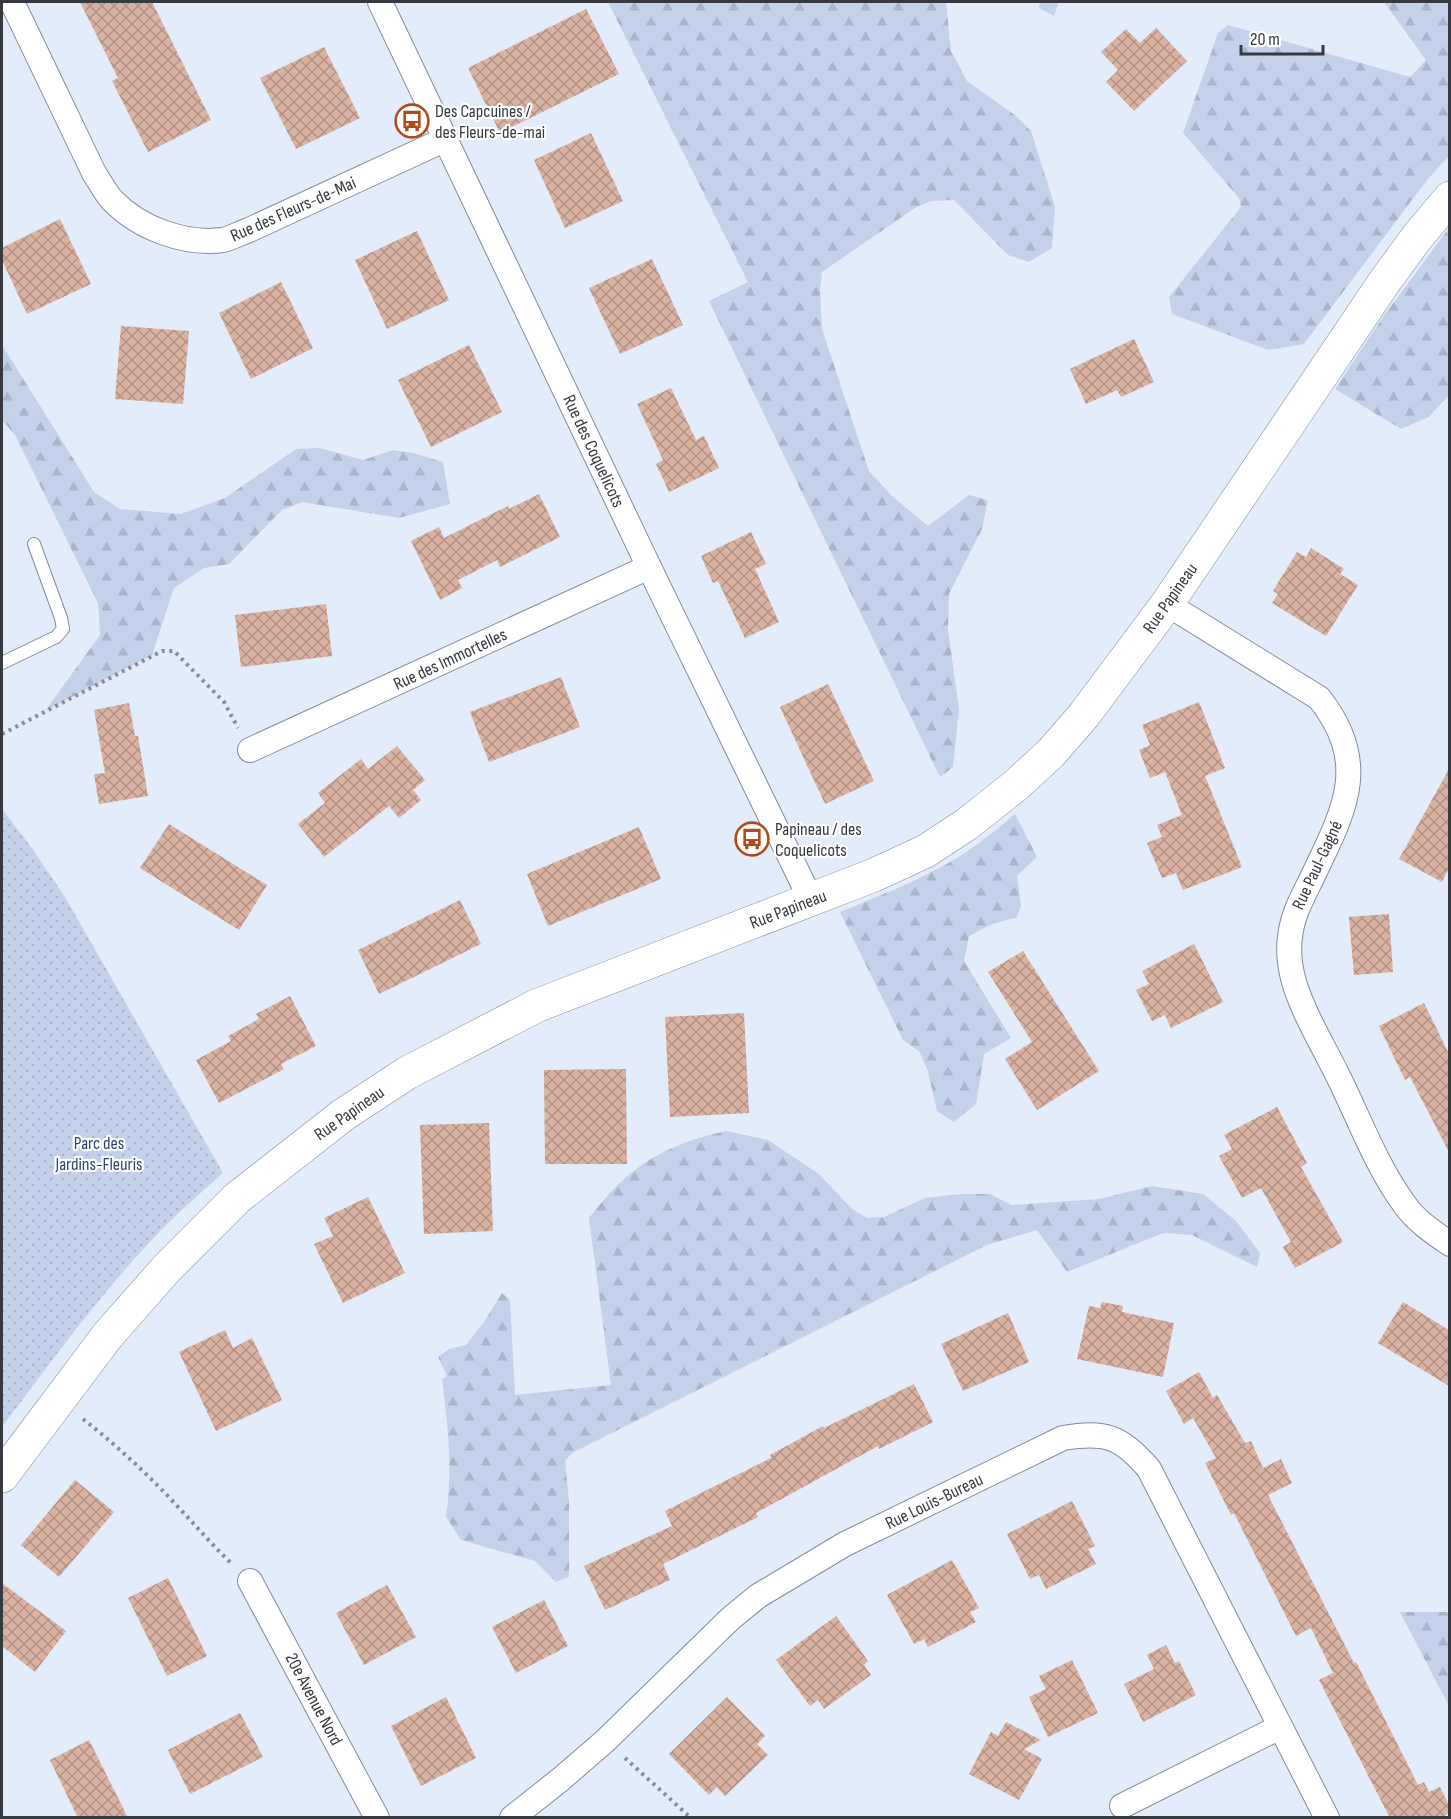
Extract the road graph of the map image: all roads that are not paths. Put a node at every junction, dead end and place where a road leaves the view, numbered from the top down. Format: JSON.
{"nodes":[{"id":1,"x":12,"y":2,"type":"edge"},
{"id":2,"x":380,"y":2,"type":"edge"},
{"id":3,"x":446,"y":140,"type":"junction"},
{"id":4,"x":1449,"y":198,"type":"edge"},
{"id":5,"x":34,"y":544,"type":"dead end"},
{"id":6,"x":650,"y":567,"type":"junction"},
{"id":7,"x":1167,"y":604,"type":"junction"},
{"id":8,"x":2,"y":663,"type":"edge"},
{"id":9,"x":250,"y":750,"type":"road end"},
{"id":10,"x":811,"y":900,"type":"junction"},
{"id":11,"x":1449,"y":1244,"type":"edge"},
{"id":12,"x":2,"y":1476,"type":"edge"},
{"id":13,"x":250,"y":1581,"type":"road end"},
{"id":14,"x":1280,"y":1727,"type":"junction"},
{"id":15,"x":1122,"y":1806,"type":"dead end"},
{"id":16,"x":377,"y":1818,"type":"edge"},
{"id":17,"x":512,"y":1818,"type":"edge"},
{"id":18,"x":1327,"y":1818,"type":"edge"}],
"edges":[{"from":1,"to":3,"type":"street","name":"Rue des Fleurs-de-Mai"},
{"from":2,"to":3,"type":"street","name":"Rue des Coquelicots"},
{"from":3,"to":6,"type":"street","name":"Rue des Coquelicots"},
{"from":4,"to":7,"type":"street","name":"Rue Papineau"},
{"from":5,"to":8,"type":"lane"},
{"from":6,"to":9,"type":"street","name":"Rue des Immortelles"},
{"from":6,"to":10,"type":"street","name":"Rue des Coquelicots"},
{"from":7,"to":10,"type":"street","name":"Rue Papineau"},
{"from":7,"to":11,"type":"street","name":"Rue Paul-Gagné"},
{"from":10,"to":12,"type":"street","name":"Rue Papineau"},
{"from":13,"to":16,"type":"street","name":"20e Avenue Nord"},
{"from":14,"to":15,"type":"street"},
{"from":14,"to":17,"type":"street","name":"Rue Louis-Bureau"},
{"from":14,"to":18,"type":"street","name":"Rue Louis-Bureau"}]}
